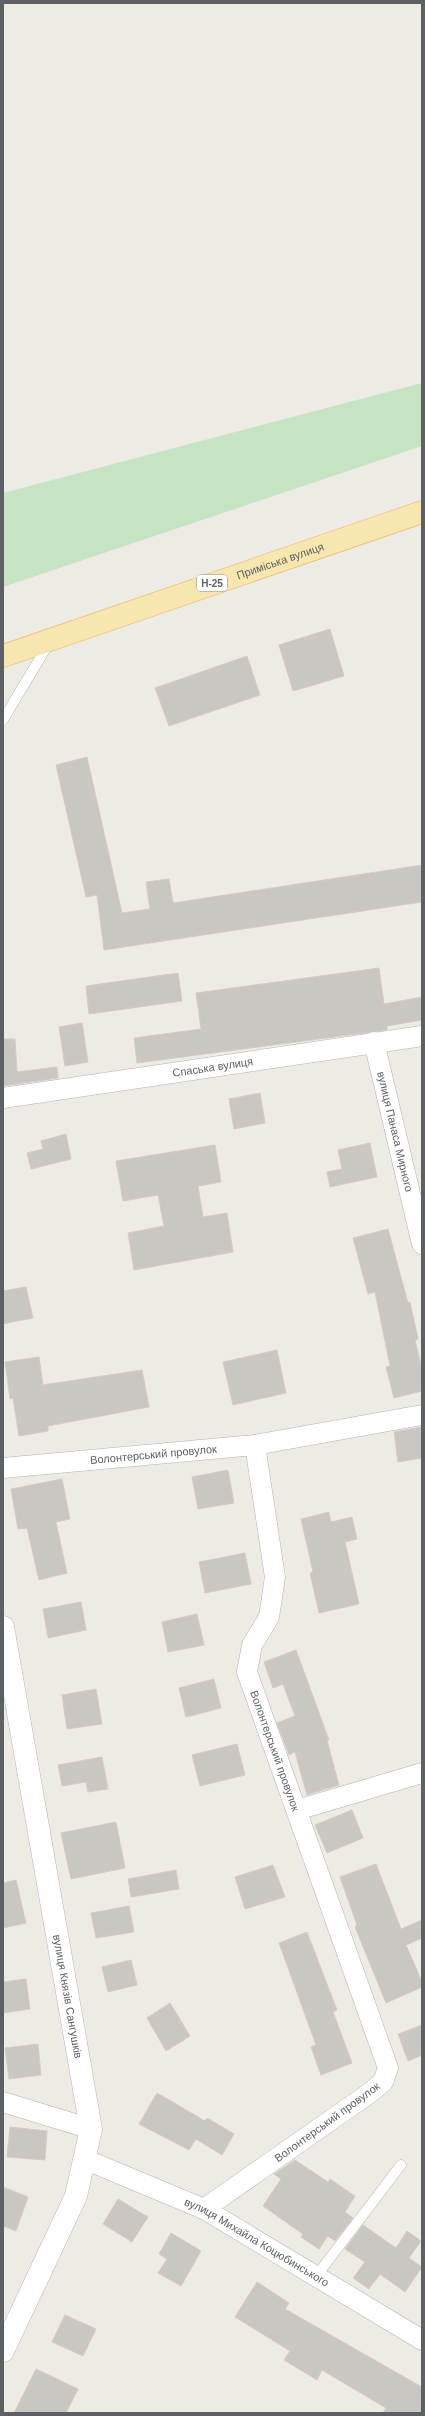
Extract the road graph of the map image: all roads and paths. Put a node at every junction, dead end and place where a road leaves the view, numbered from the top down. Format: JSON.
{"nodes":[{"id":1,"x":422,"y":512,"type":"edge"},
{"id":2,"x":52,"y":638,"type":"junction"},
{"id":3,"x":3,"y":656,"type":"edge"},
{"id":4,"x":3,"y":720,"type":"edge"},
{"id":5,"x":422,"y":1036,"type":"edge"},
{"id":6,"x":374,"y":1042,"type":"junction"},
{"id":7,"x":3,"y":1098,"type":"edge"},
{"id":8,"x":422,"y":1244,"type":"edge"},
{"id":9,"x":422,"y":1415,"type":"edge"},
{"id":10,"x":255,"y":1445,"type":"junction"},
{"id":11,"x":3,"y":1468,"type":"edge"},
{"id":12,"x":3,"y":1627,"type":"edge"},
{"id":13,"x":422,"y":1773,"type":"edge"},
{"id":14,"x":297,"y":1810,"type":"junction"},
{"id":15,"x":3,"y":2102,"type":"edge"},
{"id":16,"x":91,"y":2129,"type":"junction"},
{"id":17,"x":84,"y":2159,"type":"junction"},
{"id":18,"x":401,"y":2165,"type":"dead end"},
{"id":19,"x":204,"y":2209,"type":"junction"},
{"id":20,"x":317,"y":2276,"type":"junction"},
{"id":21,"x":422,"y":2340,"type":"edge"},
{"id":22,"x":3,"y":2351,"type":"edge"}],
"edges":[{"from":1,"to":2,"type":"main road","name":"Приміська вулиця","number":"Н-25"},
{"from":2,"to":3,"type":"main road","name":"Приміська вулиця","number":"Н-25"},
{"from":2,"to":4,"type":"lane"},
{"from":5,"to":6,"type":"street","name":"Спаська вулиця"},
{"from":6,"to":7,"type":"street","name":"Спаська вулиця"},
{"from":6,"to":8,"type":"street","name":"вулиця Панаса Мирного"},
{"from":9,"to":10,"type":"street"},
{"from":10,"to":11,"type":"street","name":"Волонтерський провулок"},
{"from":10,"to":14,"type":"street","name":"Волонтерський провулок"},
{"from":12,"to":16,"type":"main road","name":"вулиця Князів Сангушків"},
{"from":13,"to":14,"type":"street"},
{"from":14,"to":19,"type":"street","name":"Волонтерський провулок"},
{"from":15,"to":16,"type":"street"},
{"from":16,"to":17,"type":"main road","name":"вулиця Князів Сангушків"},
{"from":17,"to":19,"type":"street","name":"вулиця Михайла Коцюбинського"},
{"from":17,"to":22,"type":"main road","name":"вулиця Князів Сангушків"},
{"from":18,"to":20,"type":"lane"},
{"from":19,"to":20,"type":"street","name":"вулиця Михайла Коцюбинського"},
{"from":20,"to":21,"type":"street","name":"вулиця Михайла Коцюбинського"}]}
